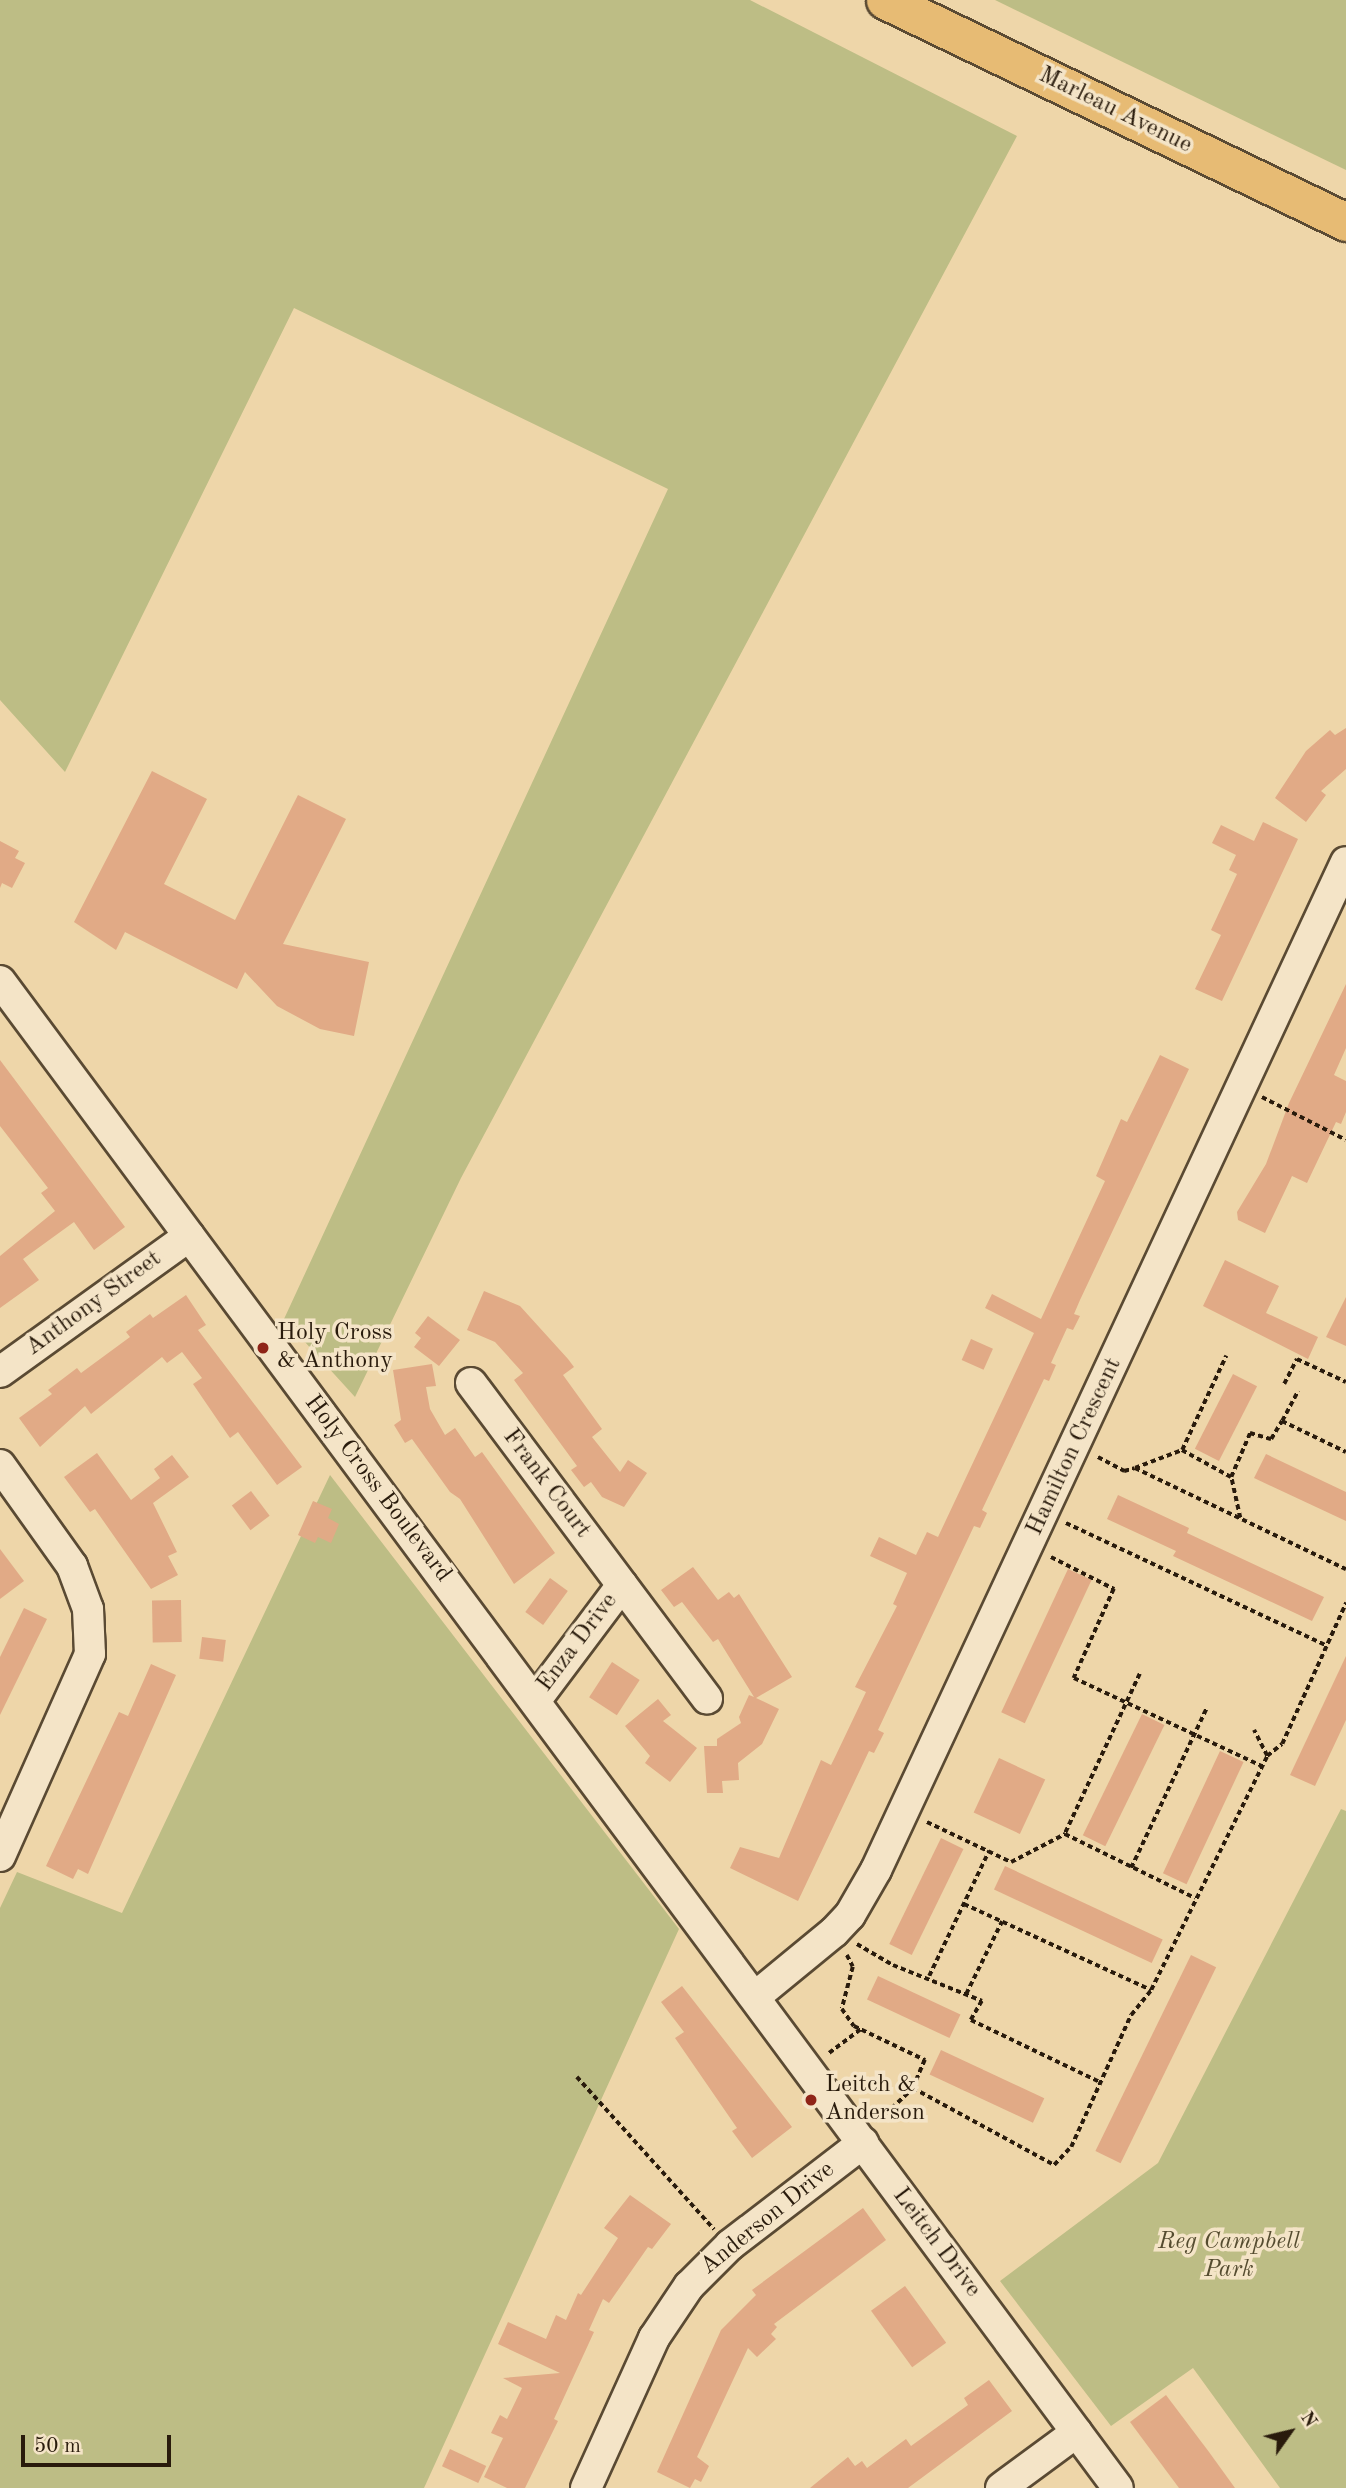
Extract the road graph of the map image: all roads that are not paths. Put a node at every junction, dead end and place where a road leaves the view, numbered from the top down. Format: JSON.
{"nodes":[{"id":1,"x":885,"y":0,"type":"edge"},
{"id":2,"x":1346,"y":222,"type":"edge"},
{"id":3,"x":1346,"y":862,"type":"edge"},
{"id":4,"x":0,"y":981,"type":"edge"},
{"id":5,"x":189,"y":1237,"type":"junction"},
{"id":6,"x":0,"y":1372,"type":"edge"},
{"id":7,"x":471,"y":1383,"type":"dead end"},
{"id":8,"x":0,"y":1465,"type":"edge"},
{"id":9,"x":622,"y":1585,"type":"junction"},
{"id":10,"x":707,"y":1699,"type":"dead end"},
{"id":11,"x":535,"y":1701,"type":"junction"},
{"id":12,"x":0,"y":1857,"type":"edge"},
{"id":13,"x":755,"y":1996,"type":"junction"},
{"id":14,"x":871,"y":2132,"type":"junction"},
{"id":15,"x":1077,"y":2432,"type":"junction"},
{"id":16,"x":586,"y":2488,"type":"edge"},
{"id":17,"x":1001,"y":2488,"type":"edge"},
{"id":18,"x":1118,"y":2488,"type":"edge"}],
"edges":[{"from":1,"to":2,"type":"main road","name":"Marleau Avenue"},
{"from":3,"to":13,"type":"street","name":"Hamilton Crescent"},
{"from":4,"to":5,"type":"street","name":"Holy Cross Boulevard"},
{"from":5,"to":6,"type":"street","name":"Anthony Street"},
{"from":5,"to":11,"type":"street","name":"Holy Cross Boulevard"},
{"from":7,"to":9,"type":"street","name":"Frank Court"},
{"from":8,"to":12,"type":"street"},
{"from":9,"to":10,"type":"street","name":"Frank Court"},
{"from":9,"to":11,"type":"street","name":"Enza Drive"},
{"from":11,"to":13,"type":"street","name":"Holy Cross Boulevard"},
{"from":13,"to":14,"type":"street","name":"Leitch Drive"},
{"from":14,"to":15,"type":"street","name":"Leitch Drive"},
{"from":14,"to":16,"type":"street","name":"Anderson Drive"},
{"from":15,"to":17,"type":"street"},
{"from":15,"to":18,"type":"street","name":"Leitch Drive"}]}
